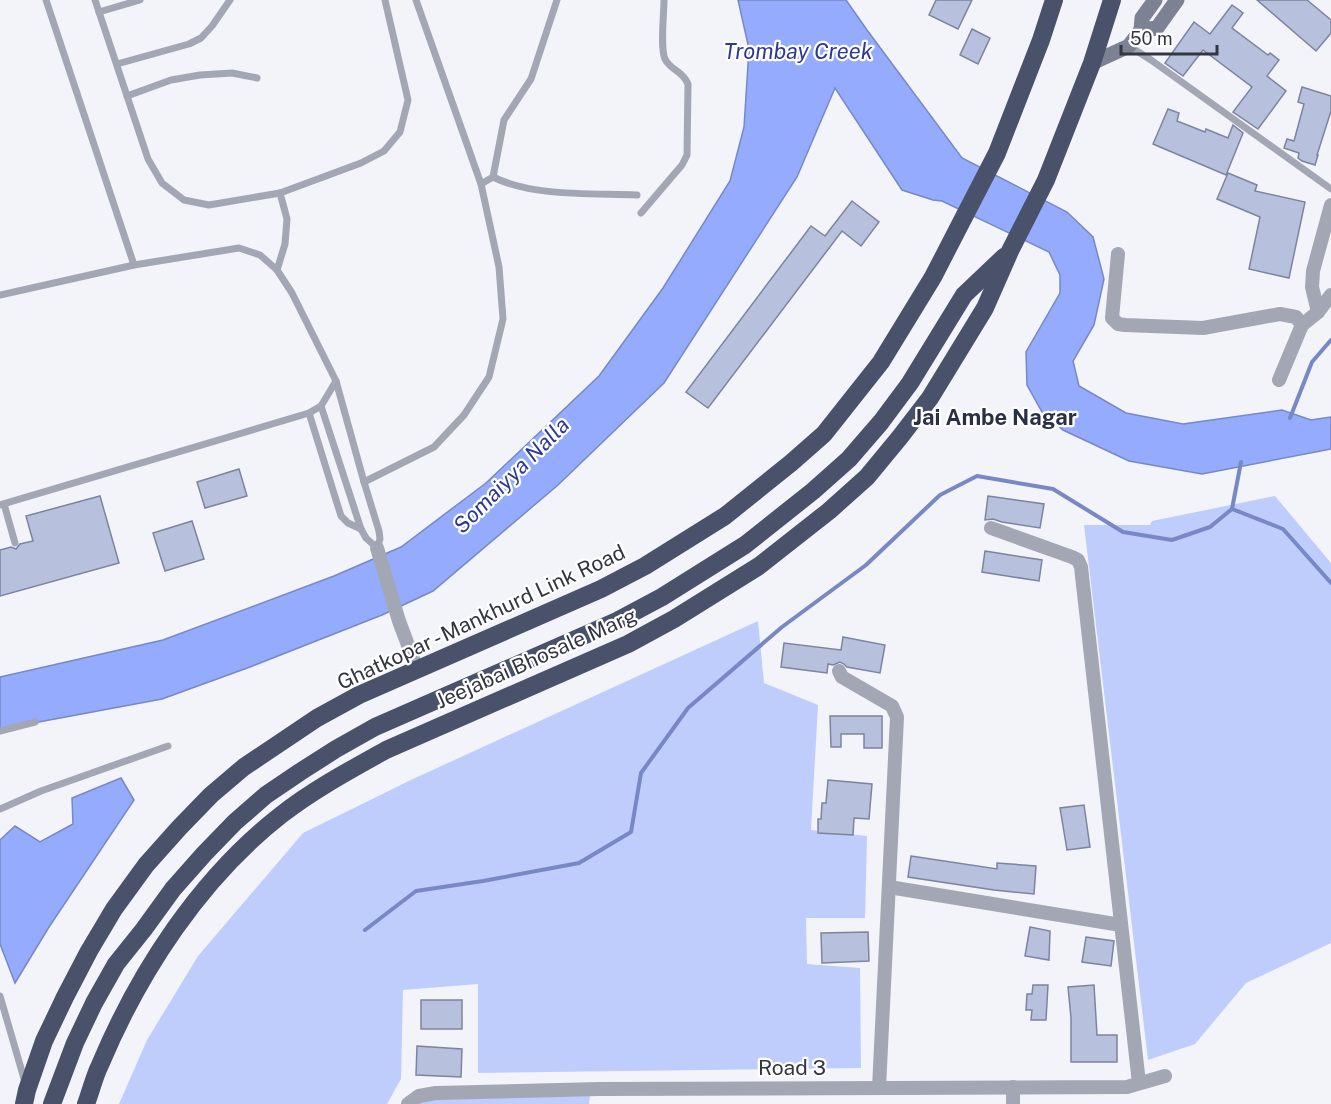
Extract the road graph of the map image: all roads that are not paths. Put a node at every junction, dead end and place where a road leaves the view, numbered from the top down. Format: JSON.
{"nodes":[{"id":1,"x":46,"y":0,"type":"edge"},
{"id":2,"x":95,"y":0,"type":"edge"},
{"id":3,"x":140,"y":0,"type":"edge"},
{"id":4,"x":230,"y":0,"type":"edge"},
{"id":5,"x":385,"y":0,"type":"edge"},
{"id":6,"x":416,"y":0,"type":"edge"},
{"id":7,"x":557,"y":0,"type":"edge"},
{"id":8,"x":664,"y":0,"type":"edge"},
{"id":9,"x":1054,"y":0,"type":"edge"},
{"id":10,"x":1112,"y":0,"type":"edge"},
{"id":11,"x":1155,"y":0,"type":"edge"},
{"id":12,"x":1177,"y":0,"type":"edge"},
{"id":13,"x":99,"y":12,"type":"junction"},
{"id":14,"x":1141,"y":30,"type":"junction"},
{"id":15,"x":1129,"y":46,"type":"junction"},
{"id":16,"x":1092,"y":63,"type":"junction"},
{"id":17,"x":117,"y":64,"type":"junction"},
{"id":18,"x":256,"y":78,"type":"dead end"},
{"id":19,"x":127,"y":96,"type":"junction"},
{"id":20,"x":493,"y":177,"type":"junction"},
{"id":21,"x":481,"y":184,"type":"junction"},
{"id":22,"x":1331,"y":189,"type":"edge"},
{"id":23,"x":280,"y":193,"type":"junction"},
{"id":24,"x":637,"y":195,"type":"dead end"},
{"id":25,"x":1331,"y":205,"type":"edge"},
{"id":26,"x":641,"y":213,"type":"dead end"},
{"id":27,"x":1010,"y":251,"type":"junction"},
{"id":28,"x":1118,"y":254,"type":"dead end"},
{"id":29,"x":134,"y":265,"type":"junction"},
{"id":30,"x":278,"y":270,"type":"junction"},
{"id":31,"x":0,"y":295,"type":"edge"},
{"id":32,"x":1331,"y":295,"type":"edge"},
{"id":33,"x":1318,"y":312,"type":"junction"},
{"id":34,"x":1302,"y":325,"type":"junction"},
{"id":35,"x":1279,"y":380,"type":"dead end"},
{"id":36,"x":336,"y":381,"type":"junction"},
{"id":37,"x":321,"y":406,"type":"junction"},
{"id":38,"x":309,"y":413,"type":"junction"},
{"id":39,"x":364,"y":482,"type":"junction"},
{"id":40,"x":2,"y":504,"type":"edge"},
{"id":41,"x":991,"y":528,"type":"dead end"},
{"id":42,"x":361,"y":529,"type":"junction"},
{"id":43,"x":15,"y":543,"type":"dead end"},
{"id":44,"x":378,"y":551,"type":"junction"},
{"id":45,"x":417,"y":669,"type":"junction"},
{"id":46,"x":839,"y":671,"type":"dead end"},
{"id":47,"x":35,"y":722,"type":"dead end"},
{"id":48,"x":0,"y":731,"type":"edge"},
{"id":49,"x":168,"y":746,"type":"dead end"},
{"id":50,"x":0,"y":809,"type":"edge"},
{"id":51,"x":889,"y":887,"type":"junction"},
{"id":52,"x":1121,"y":925,"type":"junction"},
{"id":53,"x":0,"y":996,"type":"edge"},
{"id":54,"x":1165,"y":1076,"type":"dead end"},
{"id":55,"x":1139,"y":1083,"type":"junction"},
{"id":56,"x":1013,"y":1087,"type":"junction"},
{"id":57,"x":879,"y":1088,"type":"junction"},
{"id":58,"x":600,"y":1089,"type":"junction"},
{"id":59,"x":26,"y":1097,"type":"edge"},
{"id":60,"x":414,"y":1100,"type":"edge"},
{"id":61,"x":52,"y":1104,"type":"edge"},
{"id":62,"x":86,"y":1104,"type":"edge"},
{"id":63,"x":602,"y":1104,"type":"edge"},
{"id":64,"x":1013,"y":1104,"type":"edge"}],
"edges":[{"from":1,"to":29,"type":"lane"},
{"from":2,"to":13,"type":"lane"},
{"from":3,"to":13,"type":"lane"},
{"from":4,"to":17,"type":"lane"},
{"from":5,"to":23,"type":"lane"},
{"from":6,"to":21,"type":"lane"},
{"from":7,"to":20,"type":"lane"},
{"from":8,"to":26,"type":"lane"},
{"from":9,"to":45,"type":"highway","name":"Ghatkopar - Mankhurd Link Road"},
{"from":10,"to":16,"type":"highway"},
{"from":11,"to":14,"type":"main road"},
{"from":12,"to":14,"type":"main road"},
{"from":13,"to":17,"type":"lane"},
{"from":14,"to":15,"type":"main road"},
{"from":15,"to":16,"type":"main road"},
{"from":15,"to":22,"type":"lane"},
{"from":16,"to":27,"type":"highway"},
{"from":17,"to":19,"type":"lane"},
{"from":18,"to":19,"type":"lane"},
{"from":19,"to":23,"type":"lane"},
{"from":20,"to":21,"type":"lane"},
{"from":20,"to":24,"type":"lane"},
{"from":21,"to":39,"type":"lane"},
{"from":23,"to":30,"type":"lane"},
{"from":25,"to":33,"type":"street"},
{"from":27,"to":61,"type":"highway"},
{"from":27,"to":62,"type":"highway","name":"Jeejabai Bhosale Marg"},
{"from":28,"to":34,"type":"street"},
{"from":29,"to":30,"type":"lane"},
{"from":29,"to":31,"type":"lane"},
{"from":30,"to":36,"type":"lane"},
{"from":32,"to":33,"type":"street"},
{"from":33,"to":34,"type":"street"},
{"from":34,"to":35,"type":"street"},
{"from":36,"to":37,"type":"lane"},
{"from":36,"to":39,"type":"lane"},
{"from":37,"to":38,"type":"lane"},
{"from":37,"to":42,"type":"lane"},
{"from":38,"to":40,"type":"lane"},
{"from":38,"to":42,"type":"lane"},
{"from":39,"to":44,"type":"lane"},
{"from":40,"to":43,"type":"lane"},
{"from":41,"to":52,"type":"street"},
{"from":42,"to":44,"type":"lane"},
{"from":44,"to":45,"type":"street"},
{"from":45,"to":59,"type":"highway","name":"Ghatkopar - Mankhurd Link Road"},
{"from":46,"to":51,"type":"street"},
{"from":47,"to":48,"type":"lane"},
{"from":49,"to":50,"type":"lane"},
{"from":51,"to":52,"type":"street"},
{"from":51,"to":57,"type":"street"},
{"from":52,"to":55,"type":"street"},
{"from":53,"to":59,"type":"lane"},
{"from":54,"to":55,"type":"street","name":"Road 3"},
{"from":55,"to":56,"type":"street","name":"Road 3"},
{"from":56,"to":57,"type":"street","name":"Road 3"},
{"from":56,"to":64,"type":"street"},
{"from":57,"to":58,"type":"street","name":"Road 3"},
{"from":58,"to":60,"type":"street","name":"Road 3"},
{"from":58,"to":63,"type":"street"}]}
